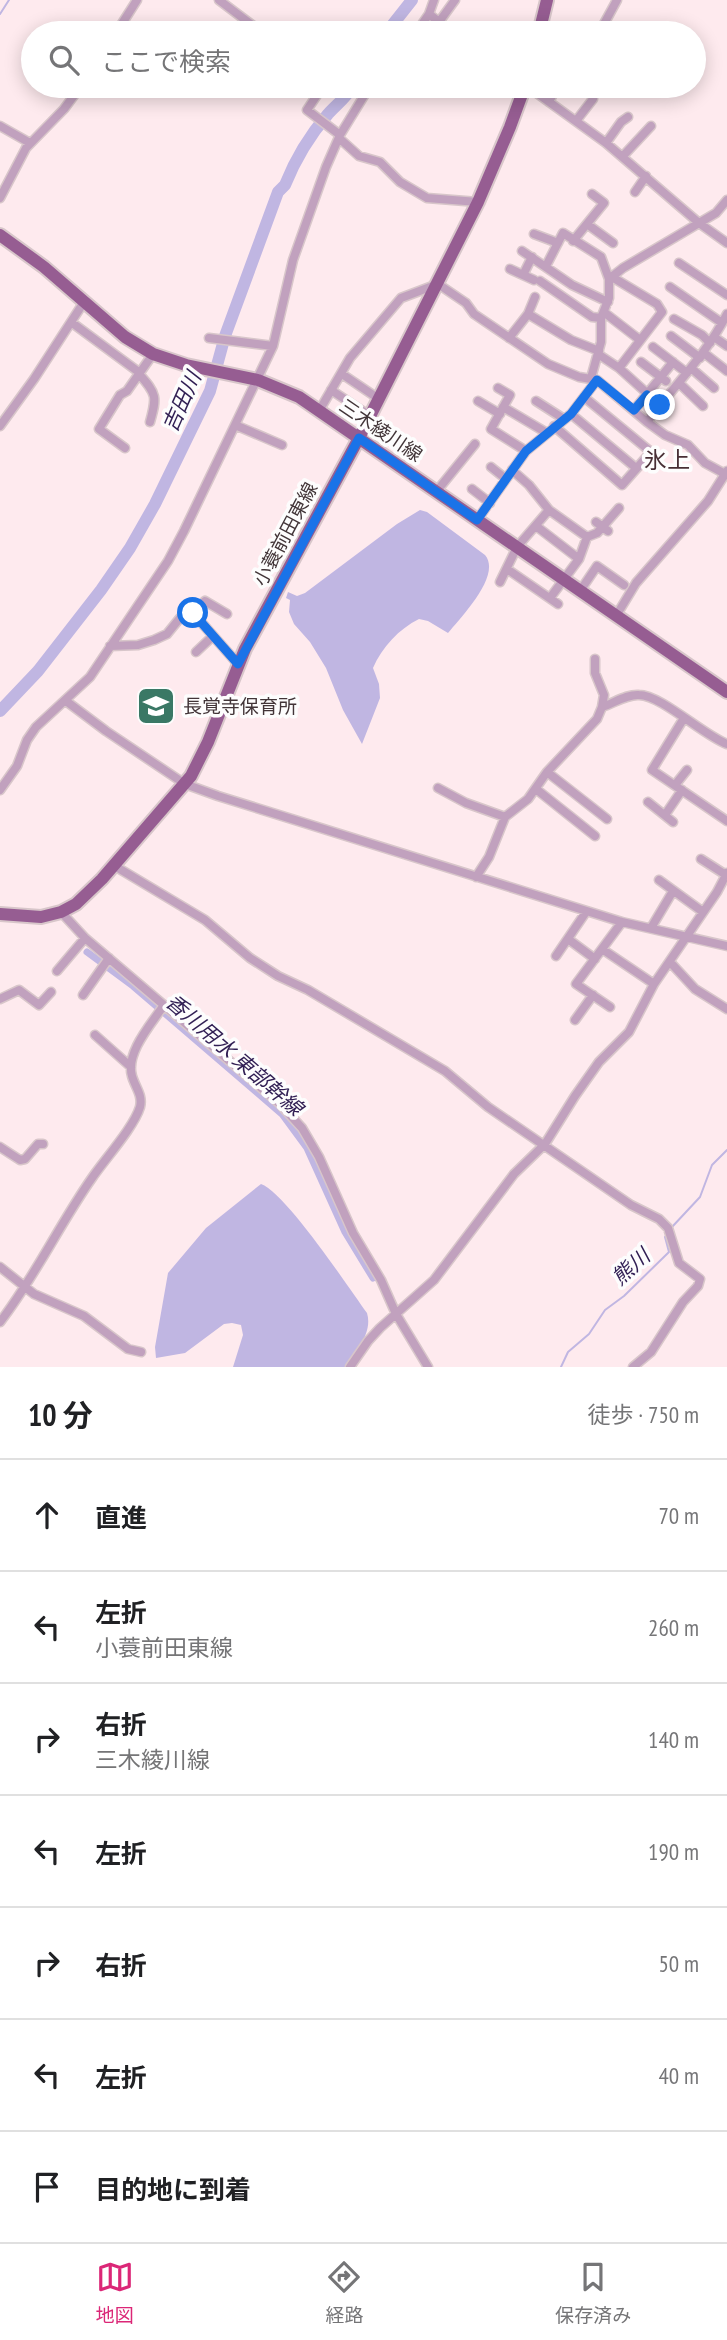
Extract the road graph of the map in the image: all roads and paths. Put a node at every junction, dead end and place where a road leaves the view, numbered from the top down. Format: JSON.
{"nodes":[{"id":1,"x":137,"y":0,"type":"edge"},
{"id":2,"x":219,"y":0,"type":"edge"},
{"id":3,"x":434,"y":0,"type":"edge"},
{"id":4,"x":454,"y":0,"type":"edge"},
{"id":5,"x":547,"y":0,"type":"edge"},
{"id":6,"x":617,"y":0,"type":"edge"},
{"id":7,"x":429,"y":14,"type":"junction"},
{"id":8,"x":124,"y":21,"type":"edge"},
{"id":9,"x":247,"y":21,"type":"edge"},
{"id":10,"x":424,"y":21,"type":"edge"},
{"id":11,"x":438,"y":21,"type":"edge"},
{"id":12,"x":440,"y":21,"type":"edge"},
{"id":13,"x":542,"y":21,"type":"edge"},
{"id":14,"x":606,"y":21,"type":"edge"},
{"id":15,"x":72,"y":98,"type":"edge"},
{"id":16,"x":315,"y":98,"type":"edge"},
{"id":17,"x":363,"y":98,"type":"edge"},
{"id":18,"x":521,"y":98,"type":"edge"},
{"id":19,"x":543,"y":98,"type":"edge"},
{"id":20,"x":551,"y":98,"type":"edge"},
{"id":21,"x":593,"y":99,"type":"dead end"},
{"id":22,"x":549,"y":102,"type":"junction"},
{"id":23,"x":628,"y":117,"type":"dead end"},
{"id":24,"x":576,"y":121,"type":"junction"},
{"id":25,"x":651,"y":126,"type":"dead end"},
{"id":26,"x":0,"y":127,"type":"edge"},
{"id":27,"x":340,"y":137,"type":"junction"},
{"id":28,"x":30,"y":143,"type":"junction"},
{"id":29,"x":606,"y":143,"type":"junction"},
{"id":30,"x":623,"y":156,"type":"junction"},
{"id":31,"x":646,"y":176,"type":"junction"},
{"id":32,"x":635,"y":192,"type":"dead end"},
{"id":33,"x":592,"y":194,"type":"dead end"},
{"id":34,"x":0,"y":198,"type":"edge"},
{"id":35,"x":727,"y":200,"type":"edge"},
{"id":36,"x":478,"y":202,"type":"junction"},
{"id":37,"x":699,"y":223,"type":"junction"},
{"id":38,"x":587,"y":224,"type":"junction"},
{"id":39,"x":534,"y":234,"type":"dead end"},
{"id":40,"x":0,"y":235,"type":"edge"},
{"id":41,"x":573,"y":240,"type":"junction"},
{"id":42,"x":558,"y":243,"type":"junction"},
{"id":43,"x":613,"y":243,"type":"dead end"},
{"id":44,"x":727,"y":243,"type":"edge"},
{"id":45,"x":523,"y":251,"type":"dead end"},
{"id":46,"x":532,"y":257,"type":"junction"},
{"id":47,"x":679,"y":263,"type":"dead end"},
{"id":48,"x":546,"y":266,"type":"junction"},
{"id":49,"x":510,"y":269,"type":"dead end"},
{"id":50,"x":523,"y":275,"type":"junction"},
{"id":51,"x":611,"y":278,"type":"junction"},
{"id":52,"x":438,"y":284,"type":"junction"},
{"id":53,"x":670,"y":287,"type":"dead end"},
{"id":54,"x":727,"y":295,"type":"edge"},
{"id":55,"x":535,"y":297,"type":"dead end"},
{"id":56,"x":84,"y":302,"type":"junction"},
{"id":57,"x":608,"y":302,"type":"junction"},
{"id":58,"x":528,"y":314,"type":"junction"},
{"id":59,"x":603,"y":315,"type":"junction"},
{"id":60,"x":674,"y":319,"type":"dead end"},
{"id":61,"x":725,"y":319,"type":"edge"},
{"id":62,"x":71,"y":322,"type":"junction"},
{"id":63,"x":671,"y":336,"type":"dead end"},
{"id":64,"x":212,"y":338,"type":"dead end"},
{"id":65,"x":509,"y":338,"type":"junction"},
{"id":66,"x":640,"y":340,"type":"junction"},
{"id":67,"x":712,"y":340,"type":"junction"},
{"id":68,"x":273,"y":346,"type":"junction"},
{"id":69,"x":653,"y":346,"type":"dead end"},
{"id":70,"x":727,"y":346,"type":"edge"},
{"id":71,"x":599,"y":353,"type":"junction"},
{"id":72,"x":153,"y":354,"type":"junction"},
{"id":73,"x":702,"y":356,"type":"junction"},
{"id":74,"x":641,"y":362,"type":"dead end"},
{"id":75,"x":673,"y":362,"type":"junction"},
{"id":76,"x":618,"y":368,"type":"junction"},
{"id":77,"x":689,"y":371,"type":"junction"},
{"id":78,"x":727,"y":371,"type":"edge"},
{"id":79,"x":139,"y":374,"type":"junction"},
{"id":80,"x":342,"y":374,"type":"junction"},
{"id":81,"x":594,"y":379,"type":"junction"},
{"id":82,"x":663,"y":379,"type":"junction"},
{"id":83,"x":258,"y":380,"type":"junction"},
{"id":84,"x":679,"y":383,"type":"junction"},
{"id":85,"x":498,"y":388,"type":"dead end"},
{"id":86,"x":714,"y":388,"type":"dead end"},
{"id":87,"x":331,"y":390,"type":"junction"},
{"id":88,"x":647,"y":395,"type":"junction"},
{"id":89,"x":584,"y":397,"type":"junction"},
{"id":90,"x":379,"y":399,"type":"junction"},
{"id":91,"x":478,"y":401,"type":"dead end"},
{"id":92,"x":536,"y":401,"type":"dead end"},
{"id":93,"x":660,"y":405,"type":"junction"},
{"id":94,"x":703,"y":406,"type":"dead end"},
{"id":95,"x":634,"y":410,"type":"junction"},
{"id":96,"x":319,"y":411,"type":"junction"},
{"id":97,"x":502,"y":411,"type":"junction"},
{"id":98,"x":370,"y":416,"type":"junction"},
{"id":99,"x":568,"y":416,"type":"junction"},
{"id":100,"x":150,"y":422,"type":"dead end"},
{"id":101,"x":647,"y":422,"type":"junction"},
{"id":102,"x":235,"y":425,"type":"junction"},
{"id":103,"x":0,"y":426,"type":"edge"},
{"id":104,"x":554,"y":426,"type":"junction"},
{"id":105,"x":547,"y":433,"type":"junction"},
{"id":106,"x":359,"y":438,"type":"junction"},
{"id":107,"x":475,"y":444,"type":"dead end"},
{"id":108,"x":282,"y":445,"type":"dead end"},
{"id":109,"x":125,"y":448,"type":"dead end"},
{"id":110,"x":526,"y":451,"type":"junction"},
{"id":111,"x":491,"y":467,"type":"dead end"},
{"id":112,"x":636,"y":468,"type":"junction"},
{"id":113,"x":512,"y":470,"type":"junction"},
{"id":114,"x":726,"y":473,"type":"edge"},
{"id":115,"x":506,"y":479,"type":"junction"},
{"id":116,"x":472,"y":489,"type":"dead end"},
{"id":117,"x":436,"y":492,"type":"junction"},
{"id":118,"x":490,"y":503,"type":"junction"},
{"id":119,"x":619,"y":508,"type":"dead end"},
{"id":120,"x":549,"y":510,"type":"junction"},
{"id":121,"x":477,"y":520,"type":"junction"},
{"id":122,"x":536,"y":526,"type":"junction"},
{"id":123,"x":587,"y":537,"type":"junction"},
{"id":124,"x":517,"y":547,"type":"junction"},
{"id":125,"x":579,"y":559,"type":"junction"},
{"id":126,"x":507,"y":569,"type":"junction"},
{"id":127,"x":564,"y":580,"type":"junction"},
{"id":128,"x":500,"y":582,"type":"dead end"},
{"id":129,"x":624,"y":585,"type":"dead end"},
{"id":130,"x":580,"y":590,"type":"junction"},
{"id":131,"x":550,"y":598,"type":"junction"},
{"id":132,"x":558,"y":604,"type":"dead end"},
{"id":133,"x":193,"y":613,"type":"junction"},
{"id":134,"x":227,"y":614,"type":"dead end"},
{"id":135,"x":617,"y":615,"type":"junction"},
{"id":136,"x":213,"y":636,"type":"junction"},
{"id":137,"x":110,"y":646,"type":"junction"},
{"id":138,"x":196,"y":652,"type":"dead end"},
{"id":139,"x":594,"y":659,"type":"dead end"},
{"id":140,"x":238,"y":664,"type":"junction"},
{"id":141,"x":727,"y":692,"type":"edge"},
{"id":142,"x":66,"y":701,"type":"junction"},
{"id":143,"x":602,"y":708,"type":"junction"},
{"id":144,"x":684,"y":719,"type":"junction"},
{"id":145,"x":727,"y":744,"type":"edge"},
{"id":146,"x":687,"y":770,"type":"dead end"},
{"id":147,"x":547,"y":772,"type":"junction"},
{"id":148,"x":185,"y":783,"type":"junction"},
{"id":149,"x":438,"y":788,"type":"dead end"},
{"id":150,"x":679,"y":788,"type":"junction"},
{"id":151,"x":536,"y":789,"type":"junction"},
{"id":152,"x":0,"y":790,"type":"edge"},
{"id":153,"x":648,"y":803,"type":"dead end"},
{"id":154,"x":665,"y":815,"type":"junction"},
{"id":155,"x":505,"y":817,"type":"junction"},
{"id":156,"x":607,"y":819,"type":"dead end"},
{"id":157,"x":727,"y":821,"type":"edge"},
{"id":158,"x":673,"y":822,"type":"dead end"},
{"id":159,"x":595,"y":836,"type":"dead end"},
{"id":160,"x":701,"y":859,"type":"dead end"},
{"id":161,"x":113,"y":864,"type":"junction"},
{"id":162,"x":726,"y":874,"type":"edge"},
{"id":163,"x":476,"y":877,"type":"junction"},
{"id":164,"x":659,"y":880,"type":"dead end"},
{"id":165,"x":673,"y":891,"type":"junction"},
{"id":166,"x":61,"y":912,"type":"junction"},
{"id":167,"x":586,"y":912,"type":"junction"},
{"id":168,"x":703,"y":912,"type":"junction"},
{"id":169,"x":0,"y":914,"type":"edge"},
{"id":170,"x":622,"y":922,"type":"junction"},
{"id":171,"x":650,"y":928,"type":"junction"},
{"id":172,"x":688,"y":936,"type":"junction"},
{"id":173,"x":85,"y":938,"type":"junction"},
{"id":174,"x":568,"y":939,"type":"junction"},
{"id":175,"x":727,"y":946,"type":"edge"},
{"id":176,"x":602,"y":949,"type":"junction"},
{"id":177,"x":556,"y":956,"type":"dead end"},
{"id":178,"x":595,"y":959,"type":"junction"},
{"id":179,"x":106,"y":962,"type":"junction"},
{"id":180,"x":670,"y":962,"type":"junction"},
{"id":181,"x":57,"y":971,"type":"dead end"},
{"id":182,"x":654,"y":984,"type":"junction"},
{"id":183,"x":51,"y":992,"type":"dead end"},
{"id":184,"x":83,"y":995,"type":"dead end"},
{"id":185,"x":593,"y":995,"type":"junction"},
{"id":186,"x":0,"y":999,"type":"edge"},
{"id":187,"x":610,"y":1006,"type":"dead end"},
{"id":188,"x":162,"y":1008,"type":"junction"},
{"id":189,"x":727,"y":1009,"type":"edge"},
{"id":190,"x":575,"y":1020,"type":"dead end"},
{"id":191,"x":95,"y":1035,"type":"dead end"},
{"id":192,"x":131,"y":1067,"type":"junction"},
{"id":193,"x":43,"y":1144,"type":"dead end"},
{"id":194,"x":545,"y":1144,"type":"junction"},
{"id":195,"x":0,"y":1147,"type":"edge"},
{"id":196,"x":0,"y":1267,"type":"edge"},
{"id":197,"x":26,"y":1287,"type":"junction"},
{"id":198,"x":396,"y":1314,"type":"junction"},
{"id":199,"x":0,"y":1322,"type":"edge"},
{"id":200,"x":141,"y":1352,"type":"dead end"},
{"id":201,"x":350,"y":1367,"type":"edge"},
{"id":202,"x":428,"y":1367,"type":"edge"},
{"id":203,"x":633,"y":1367,"type":"edge"}],
"edges":[{"from":1,"to":8,"type":"street"},
{"from":2,"to":9,"type":"street"},
{"from":3,"to":7,"type":"street"},
{"from":4,"to":12,"type":"street"},
{"from":5,"to":13,"type":"main road"},
{"from":6,"to":14,"type":"street"},
{"from":7,"to":10,"type":"street"},
{"from":7,"to":11,"type":"street"},
{"from":15,"to":28,"type":"street"},
{"from":16,"to":27,"type":"street"},
{"from":17,"to":27,"type":"street"},
{"from":18,"to":36,"type":"main road","name":"小蓑前田東線"},
{"from":19,"to":22,"type":"street"},
{"from":20,"to":22,"type":"street"},
{"from":21,"to":24,"type":"street"},
{"from":22,"to":24,"type":"street"},
{"from":23,"to":29,"type":"street"},
{"from":24,"to":29,"type":"street"},
{"from":25,"to":30,"type":"street"},
{"from":26,"to":28,"type":"street"},
{"from":27,"to":36,"type":"street"},
{"from":27,"to":68,"type":"street"},
{"from":28,"to":34,"type":"street"},
{"from":29,"to":30,"type":"street"},
{"from":30,"to":31,"type":"street"},
{"from":31,"to":32,"type":"street"},
{"from":31,"to":37,"type":"street"},
{"from":33,"to":38,"type":"street"},
{"from":35,"to":37,"type":"street"},
{"from":36,"to":52,"type":"main road","name":"小蓑前田東線"},
{"from":37,"to":44,"type":"street"},
{"from":37,"to":51,"type":"street"},
{"from":38,"to":41,"type":"street"},
{"from":38,"to":43,"type":"street"},
{"from":39,"to":42,"type":"street"},
{"from":40,"to":56,"type":"main road","name":"三木綾川線"},
{"from":41,"to":42,"type":"street"},
{"from":41,"to":51,"type":"street"},
{"from":42,"to":48,"type":"street"},
{"from":45,"to":46,"type":"street"},
{"from":46,"to":48,"type":"street"},
{"from":46,"to":50,"type":"street"},
{"from":47,"to":54,"type":"street"},
{"from":48,"to":57,"type":"street"},
{"from":49,"to":50,"type":"street"},
{"from":50,"to":59,"type":"street"},
{"from":51,"to":57,"type":"street"},
{"from":51,"to":66,"type":"street"},
{"from":52,"to":65,"type":"street"},
{"from":52,"to":80,"type":"street"},
{"from":52,"to":90,"type":"main road","name":"小蓑前田東線"},
{"from":53,"to":61,"type":"street"},
{"from":55,"to":58,"type":"street"},
{"from":56,"to":62,"type":"street"},
{"from":56,"to":72,"type":"main road","name":"三木綾川線"},
{"from":57,"to":59,"type":"street"},
{"from":58,"to":65,"type":"street"},
{"from":58,"to":71,"type":"street"},
{"from":59,"to":66,"type":"street"},
{"from":59,"to":71,"type":"street"},
{"from":60,"to":67,"type":"street"},
{"from":61,"to":67,"type":"street"},
{"from":62,"to":79,"type":"street"},
{"from":62,"to":103,"type":"street"},
{"from":63,"to":73,"type":"street"},
{"from":64,"to":68,"type":"street"},
{"from":65,"to":81,"type":"street"},
{"from":66,"to":76,"type":"street"},
{"from":67,"to":70,"type":"street"},
{"from":67,"to":73,"type":"street"},
{"from":68,"to":83,"type":"street"},
{"from":69,"to":75,"type":"street"},
{"from":71,"to":76,"type":"street"},
{"from":71,"to":81,"type":"street"},
{"from":72,"to":79,"type":"street"},
{"from":72,"to":83,"type":"main road","name":"三木綾川線"},
{"from":73,"to":77,"type":"street"},
{"from":73,"to":78,"type":"street"},
{"from":74,"to":82,"type":"street"},
{"from":75,"to":77,"type":"street"},
{"from":75,"to":82,"type":"street"},
{"from":76,"to":88,"type":"street"},
{"from":77,"to":84,"type":"street"},
{"from":77,"to":86,"type":"street"},
{"from":79,"to":100,"type":"street"},
{"from":79,"to":109,"type":"street"},
{"from":80,"to":87,"type":"street"},
{"from":80,"to":90,"type":"street"},
{"from":81,"to":89,"type":"street"},
{"from":81,"to":95,"type":"street"},
{"from":82,"to":88,"type":"street"},
{"from":83,"to":96,"type":"main road","name":"三木綾川線"},
{"from":83,"to":102,"type":"street"},
{"from":84,"to":93,"type":"street"},
{"from":84,"to":94,"type":"street"},
{"from":85,"to":97,"type":"street"},
{"from":87,"to":96,"type":"street"},
{"from":87,"to":98,"type":"street"},
{"from":88,"to":93,"type":"street"},
{"from":88,"to":95,"type":"street"},
{"from":89,"to":99,"type":"street"},
{"from":89,"to":112,"type":"street"},
{"from":90,"to":98,"type":"main road","name":"小蓑前田東線"},
{"from":91,"to":97,"type":"street"},
{"from":92,"to":99,"type":"street"},
{"from":93,"to":101,"type":"street"},
{"from":95,"to":101,"type":"street"},
{"from":96,"to":106,"type":"main road","name":"三木綾川線"},
{"from":97,"to":105,"type":"street"},
{"from":97,"to":110,"type":"street"},
{"from":98,"to":106,"type":"main road","name":"小蓑前田東線"},
{"from":99,"to":104,"type":"street"},
{"from":99,"to":112,"type":"street"},
{"from":101,"to":114,"type":"street"},
{"from":102,"to":108,"type":"street"},
{"from":102,"to":137,"type":"street"},
{"from":104,"to":105,"type":"street"},
{"from":104,"to":112,"type":"street"},
{"from":105,"to":110,"type":"street"},
{"from":106,"to":117,"type":"main road","name":"三木綾川線"},
{"from":106,"to":140,"type":"main road","name":"小蓑前田東線"},
{"from":107,"to":117,"type":"street"},
{"from":110,"to":113,"type":"street"},
{"from":111,"to":115,"type":"street"},
{"from":113,"to":115,"type":"street"},
{"from":113,"to":120,"type":"street"},
{"from":114,"to":135,"type":"street"},
{"from":115,"to":118,"type":"street"},
{"from":116,"to":118,"type":"street"},
{"from":117,"to":121,"type":"main road","name":"三木綾川線"},
{"from":118,"to":121,"type":"street"},
{"from":119,"to":123,"type":"street"},
{"from":120,"to":122,"type":"street"},
{"from":120,"to":123,"type":"street"},
{"from":121,"to":124,"type":"main road","name":"三木綾川線"},
{"from":122,"to":124,"type":"street"},
{"from":122,"to":125,"type":"street"},
{"from":123,"to":125,"type":"street"},
{"from":124,"to":126,"type":"street"},
{"from":124,"to":127,"type":"main road","name":"三木綾川線"},
{"from":125,"to":127,"type":"street"},
{"from":126,"to":128,"type":"street"},
{"from":126,"to":131,"type":"street"},
{"from":127,"to":130,"type":"main road","name":"三木綾川線"},
{"from":127,"to":131,"type":"street"},
{"from":129,"to":130,"type":"street"},
{"from":130,"to":135,"type":"main road","name":"三木綾川線"},
{"from":131,"to":132,"type":"street"},
{"from":133,"to":134,"type":"street"},
{"from":133,"to":136,"type":"street"},
{"from":133,"to":137,"type":"street"},
{"from":135,"to":141,"type":"main road","name":"三木綾川線"},
{"from":136,"to":138,"type":"street"},
{"from":136,"to":140,"type":"street"},
{"from":137,"to":142,"type":"street"},
{"from":139,"to":143,"type":"street"},
{"from":140,"to":148,"type":"main road","name":"小蓑前田東線"},
{"from":142,"to":148,"type":"street"},
{"from":142,"to":152,"type":"street"},
{"from":143,"to":144,"type":"street"},
{"from":143,"to":147,"type":"street"},
{"from":144,"to":145,"type":"street"},
{"from":144,"to":150,"type":"street"},
{"from":146,"to":150,"type":"street"},
{"from":147,"to":151,"type":"street"},
{"from":147,"to":156,"type":"street"},
{"from":148,"to":161,"type":"main road","name":"小蓑前田東線"},
{"from":148,"to":163,"type":"street"},
{"from":149,"to":155,"type":"street"},
{"from":150,"to":154,"type":"street"},
{"from":150,"to":157,"type":"street"},
{"from":151,"to":155,"type":"street"},
{"from":151,"to":159,"type":"street"},
{"from":153,"to":154,"type":"street"},
{"from":154,"to":158,"type":"street"},
{"from":155,"to":163,"type":"street"},
{"from":160,"to":162,"type":"street"},
{"from":161,"to":166,"type":"main road","name":"小蓑前田東線"},
{"from":161,"to":194,"type":"street"},
{"from":162,"to":168,"type":"street"},
{"from":163,"to":167,"type":"street"},
{"from":164,"to":165,"type":"street"},
{"from":165,"to":168,"type":"street"},
{"from":165,"to":171,"type":"street"},
{"from":166,"to":169,"type":"main road"},
{"from":166,"to":173,"type":"street"},
{"from":167,"to":170,"type":"street"},
{"from":167,"to":174,"type":"street"},
{"from":168,"to":172,"type":"street"},
{"from":170,"to":171,"type":"street"},
{"from":170,"to":176,"type":"street"},
{"from":171,"to":172,"type":"street"},
{"from":172,"to":175,"type":"street"},
{"from":172,"to":180,"type":"street"},
{"from":173,"to":179,"type":"street"},
{"from":173,"to":181,"type":"street"},
{"from":174,"to":177,"type":"street"},
{"from":174,"to":178,"type":"street"},
{"from":176,"to":178,"type":"street"},
{"from":176,"to":182,"type":"street"},
{"from":178,"to":185,"type":"street"},
{"from":179,"to":184,"type":"street"},
{"from":179,"to":188,"type":"street"},
{"from":180,"to":182,"type":"street"},
{"from":180,"to":189,"type":"street"},
{"from":182,"to":194,"type":"street"},
{"from":183,"to":186,"type":"street"},
{"from":185,"to":187,"type":"street"},
{"from":185,"to":190,"type":"street"},
{"from":188,"to":192,"type":"street"},
{"from":188,"to":198,"type":"street"},
{"from":191,"to":192,"type":"street"},
{"from":192,"to":197,"type":"street"},
{"from":193,"to":195,"type":"street"},
{"from":194,"to":198,"type":"street"},
{"from":194,"to":203,"type":"street"},
{"from":196,"to":197,"type":"street"},
{"from":197,"to":199,"type":"street"},
{"from":197,"to":200,"type":"street"},
{"from":198,"to":201,"type":"street"},
{"from":198,"to":202,"type":"street"}]}
